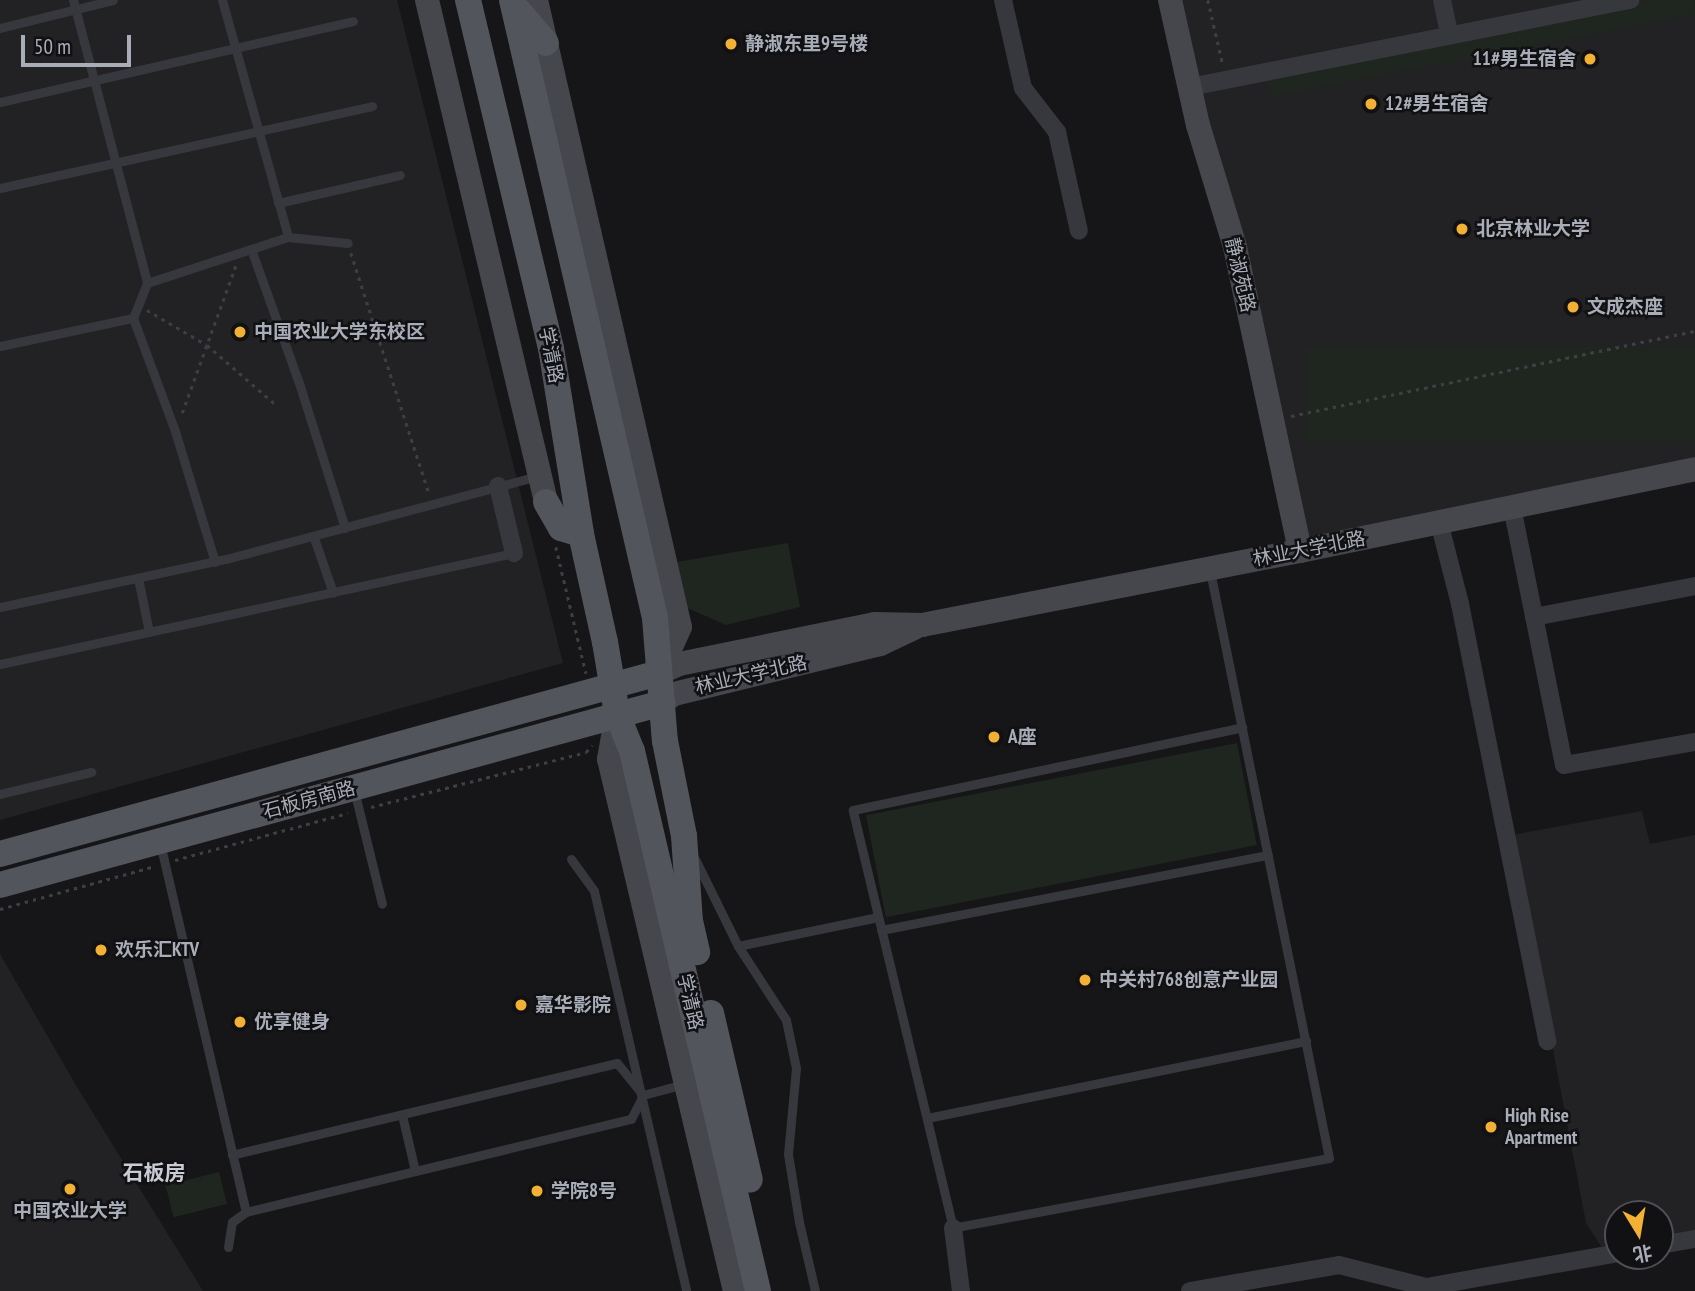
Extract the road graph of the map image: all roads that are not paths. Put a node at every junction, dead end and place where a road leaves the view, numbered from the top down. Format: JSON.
{"nodes":[{"id":1,"x":73,"y":0,"type":"edge"},
{"id":2,"x":113,"y":0,"type":"edge"},
{"id":3,"x":222,"y":0,"type":"edge"},
{"id":4,"x":427,"y":0,"type":"edge"},
{"id":5,"x":468,"y":0,"type":"edge"},
{"id":6,"x":1003,"y":0,"type":"edge"},
{"id":7,"x":1170,"y":0,"type":"edge"},
{"id":8,"x":1442,"y":0,"type":"edge"},
{"id":9,"x":1630,"y":0,"type":"edge"},
{"id":10,"x":520,"y":1,"type":"edge"},
{"id":11,"x":76,"y":10,"type":"junction"},
{"id":12,"x":353,"y":21,"type":"dead end"},
{"id":13,"x":0,"y":28,"type":"edge"},
{"id":14,"x":1449,"y":34,"type":"junction"},
{"id":15,"x":546,"y":43,"type":"joint"},
{"id":16,"x":236,"y":50,"type":"junction"},
{"id":17,"x":96,"y":81,"type":"junction"},
{"id":18,"x":1189,"y":87,"type":"junction"},
{"id":19,"x":0,"y":102,"type":"edge"},
{"id":20,"x":372,"y":106,"type":"dead end"},
{"id":21,"x":259,"y":133,"type":"junction"},
{"id":22,"x":117,"y":161,"type":"junction"},
{"id":23,"x":400,"y":175,"type":"dead end"},
{"id":24,"x":0,"y":188,"type":"edge"},
{"id":25,"x":278,"y":203,"type":"junction"},
{"id":26,"x":1079,"y":231,"type":"dead end"},
{"id":27,"x":288,"y":237,"type":"junction"},
{"id":28,"x":348,"y":243,"type":"road end"},
{"id":29,"x":246,"y":251,"type":"junction"},
{"id":30,"x":147,"y":283,"type":"junction"},
{"id":31,"x":133,"y":318,"type":"junction"},
{"id":32,"x":0,"y":346,"type":"edge"},
{"id":33,"x":1695,"y":469,"type":"edge"},
{"id":34,"x":540,"y":475,"type":"junction"},
{"id":35,"x":498,"y":486,"type":"junction"},
{"id":36,"x":546,"y":502,"type":"joint"},
{"id":37,"x":1512,"y":507,"type":"junction"},
{"id":38,"x":1439,"y":522,"type":"junction"},
{"id":39,"x":345,"y":528,"type":"junction"},
{"id":40,"x":582,"y":534,"type":"junction"},
{"id":41,"x":314,"y":538,"type":"junction"},
{"id":42,"x":1300,"y":551,"type":"junction"},
{"id":43,"x":514,"y":553,"type":"joint"},
{"id":44,"x":215,"y":562,"type":"junction"},
{"id":45,"x":1210,"y":569,"type":"junction"},
{"id":46,"x":138,"y":578,"type":"junction"},
{"id":47,"x":1695,"y":586,"type":"edge"},
{"id":48,"x":332,"y":593,"type":"junction"},
{"id":49,"x":0,"y":607,"type":"edge"},
{"id":50,"x":1534,"y":617,"type":"junction"},
{"id":51,"x":922,"y":625,"type":"junction"},
{"id":52,"x":149,"y":632,"type":"junction"},
{"id":53,"x":0,"y":664,"type":"edge"},
{"id":54,"x":659,"y":673,"type":"junction"},
{"id":55,"x":614,"y":686,"type":"junction"},
{"id":56,"x":662,"y":702,"type":"junction"},
{"id":57,"x":617,"y":714,"type":"junction"},
{"id":58,"x":1242,"y":727,"type":"junction"},
{"id":59,"x":1695,"y":742,"type":"edge"},
{"id":60,"x":91,"y":772,"type":"dead end"},
{"id":61,"x":0,"y":794,"type":"edge"},
{"id":62,"x":357,"y":799,"type":"junction"},
{"id":63,"x":684,"y":835,"type":"junction"},
{"id":64,"x":162,"y":852,"type":"junction"},
{"id":65,"x":0,"y":854,"type":"edge"},
{"id":66,"x":1268,"y":855,"type":"junction"},
{"id":67,"x":571,"y":859,"type":"dead end"},
{"id":68,"x":0,"y":885,"type":"edge"},
{"id":69,"x":382,"y":904,"type":"dead end"},
{"id":70,"x":878,"y":916,"type":"junction"},
{"id":71,"x":881,"y":929,"type":"junction"},
{"id":72,"x":738,"y":946,"type":"junction"},
{"id":73,"x":1306,"y":1041,"type":"junction"},
{"id":74,"x":1547,"y":1041,"type":"dead end"},
{"id":75,"x":686,"y":1083,"type":"junction"},
{"id":76,"x":643,"y":1095,"type":"junction"},
{"id":77,"x":712,"y":1099,"type":"junction"},
{"id":78,"x":401,"y":1115,"type":"junction"},
{"id":79,"x":927,"y":1118,"type":"junction"},
{"id":80,"x":232,"y":1155,"type":"junction"},
{"id":81,"x":415,"y":1171,"type":"junction"},
{"id":82,"x":246,"y":1212,"type":"junction"},
{"id":83,"x":953,"y":1228,"type":"junction"},
{"id":84,"x":1695,"y":1239,"type":"edge"},
{"id":85,"x":1674,"y":1243,"type":"edge"},
{"id":86,"x":228,"y":1247,"type":"dead end"},
{"id":87,"x":1604,"y":1255,"type":"edge"},
{"id":88,"x":1406,"y":1286,"type":"edge"},
{"id":89,"x":686,"y":1291,"type":"edge"},
{"id":90,"x":735,"y":1291,"type":"edge"},
{"id":91,"x":758,"y":1291,"type":"edge"},
{"id":92,"x":776,"y":1291,"type":"edge"},
{"id":93,"x":815,"y":1291,"type":"edge"},
{"id":94,"x":961,"y":1291,"type":"edge"},
{"id":95,"x":1190,"y":1291,"type":"edge"}],
"edges":[{"from":1,"to":11,"type":"lane"},
{"from":2,"to":11,"type":"lane"},
{"from":3,"to":16,"type":"lane"},
{"from":4,"to":34,"type":"street","name":"学清路"},
{"from":5,"to":40,"type":"main road","name":"学清路"},
{"from":6,"to":26,"type":"street"},
{"from":7,"to":18,"type":"street","name":"静淑苑路"},
{"from":8,"to":14,"type":"street"},
{"from":9,"to":14,"type":"street"},
{"from":10,"to":15,"type":"main road"},
{"from":10,"to":54,"type":"main road","name":"学清路"},
{"from":11,"to":13,"type":"lane"},
{"from":11,"to":17,"type":"lane"},
{"from":12,"to":16,"type":"lane"},
{"from":14,"to":18,"type":"street"},
{"from":15,"to":54,"type":"street"},
{"from":16,"to":17,"type":"lane"},
{"from":16,"to":21,"type":"lane"},
{"from":17,"to":19,"type":"lane"},
{"from":17,"to":22,"type":"lane"},
{"from":18,"to":42,"type":"street","name":"静淑苑路"},
{"from":20,"to":21,"type":"lane"},
{"from":21,"to":22,"type":"lane"},
{"from":21,"to":25,"type":"lane"},
{"from":22,"to":24,"type":"lane"},
{"from":22,"to":30,"type":"lane"},
{"from":23,"to":25,"type":"lane"},
{"from":25,"to":27,"type":"lane"},
{"from":27,"to":28,"type":"lane"},
{"from":27,"to":29,"type":"lane"},
{"from":29,"to":30,"type":"lane"},
{"from":29,"to":39,"type":"lane"},
{"from":30,"to":31,"type":"lane"},
{"from":31,"to":32,"type":"lane"},
{"from":31,"to":44,"type":"lane"},
{"from":33,"to":37,"type":"street","name":"林业大学北路"},
{"from":34,"to":35,"type":"lane"},
{"from":34,"to":36,"type":"street","name":"学清路"},
{"from":35,"to":39,"type":"lane"},
{"from":35,"to":43,"type":"street"},
{"from":36,"to":40,"type":"main road"},
{"from":37,"to":38,"type":"street","name":"林业大学北路"},
{"from":37,"to":50,"type":"street"},
{"from":38,"to":42,"type":"street","name":"林业大学北路"},
{"from":38,"to":74,"type":"street"},
{"from":39,"to":41,"type":"lane"},
{"from":40,"to":55,"type":"main road","name":"学清路"},
{"from":41,"to":44,"type":"lane"},
{"from":41,"to":48,"type":"lane"},
{"from":42,"to":45,"type":"street","name":"林业大学北路"},
{"from":43,"to":48,"type":"lane"},
{"from":44,"to":46,"type":"lane"},
{"from":45,"to":51,"type":"street","name":"林业大学北路"},
{"from":45,"to":58,"type":"lane"},
{"from":46,"to":49,"type":"lane"},
{"from":46,"to":52,"type":"lane"},
{"from":47,"to":50,"type":"street"},
{"from":48,"to":52,"type":"lane"},
{"from":50,"to":59,"type":"street"},
{"from":51,"to":54,"type":"street","name":"林业大学北路"},
{"from":51,"to":56,"type":"street","name":"林业大学北路"},
{"from":52,"to":53,"type":"lane"},
{"from":54,"to":55,"type":"main road","name":"石板房南路"},
{"from":54,"to":56,"type":"main road","name":"学清路"},
{"from":55,"to":57,"type":"main road","name":"学清路"},
{"from":55,"to":65,"type":"main road","name":"石板房南路"},
{"from":56,"to":57,"type":"main road","name":"石板房南路"},
{"from":56,"to":63,"type":"main road","name":"学清路"},
{"from":57,"to":62,"type":"main road","name":"石板房南路"},
{"from":57,"to":75,"type":"street","name":"学清路"},
{"from":57,"to":77,"type":"main road","name":"学清路"},
{"from":58,"to":66,"type":"lane"},
{"from":58,"to":70,"type":"lane"},
{"from":60,"to":61,"type":"lane"},
{"from":62,"to":64,"type":"main road","name":"石板房南路"},
{"from":62,"to":69,"type":"lane"},
{"from":63,"to":72,"type":"lane","name":"学清路"},
{"from":63,"to":92,"type":"main road","name":"学清路"},
{"from":64,"to":68,"type":"main road","name":"石板房南路"},
{"from":64,"to":80,"type":"lane"},
{"from":66,"to":71,"type":"lane"},
{"from":66,"to":73,"type":"lane"},
{"from":67,"to":76,"type":"lane"},
{"from":70,"to":71,"type":"lane"},
{"from":70,"to":72,"type":"lane"},
{"from":71,"to":79,"type":"lane"},
{"from":72,"to":93,"type":"lane","name":"学清路"},
{"from":73,"to":79,"type":"lane"},
{"from":73,"to":83,"type":"lane"},
{"from":75,"to":76,"type":"lane"},
{"from":75,"to":77,"type":"main road"},
{"from":75,"to":90,"type":"street","name":"学清路"},
{"from":76,"to":78,"type":"lane"},
{"from":76,"to":81,"type":"lane"},
{"from":76,"to":89,"type":"lane"},
{"from":77,"to":91,"type":"main road","name":"学清路"},
{"from":78,"to":80,"type":"lane"},
{"from":78,"to":81,"type":"lane"},
{"from":79,"to":83,"type":"lane"},
{"from":80,"to":82,"type":"lane"},
{"from":81,"to":82,"type":"lane"},
{"from":82,"to":86,"type":"lane"},
{"from":83,"to":94,"type":"street"},
{"from":84,"to":85,"type":"street"},
{"from":87,"to":88,"type":"street"},
{"from":88,"to":95,"type":"street"}]}
